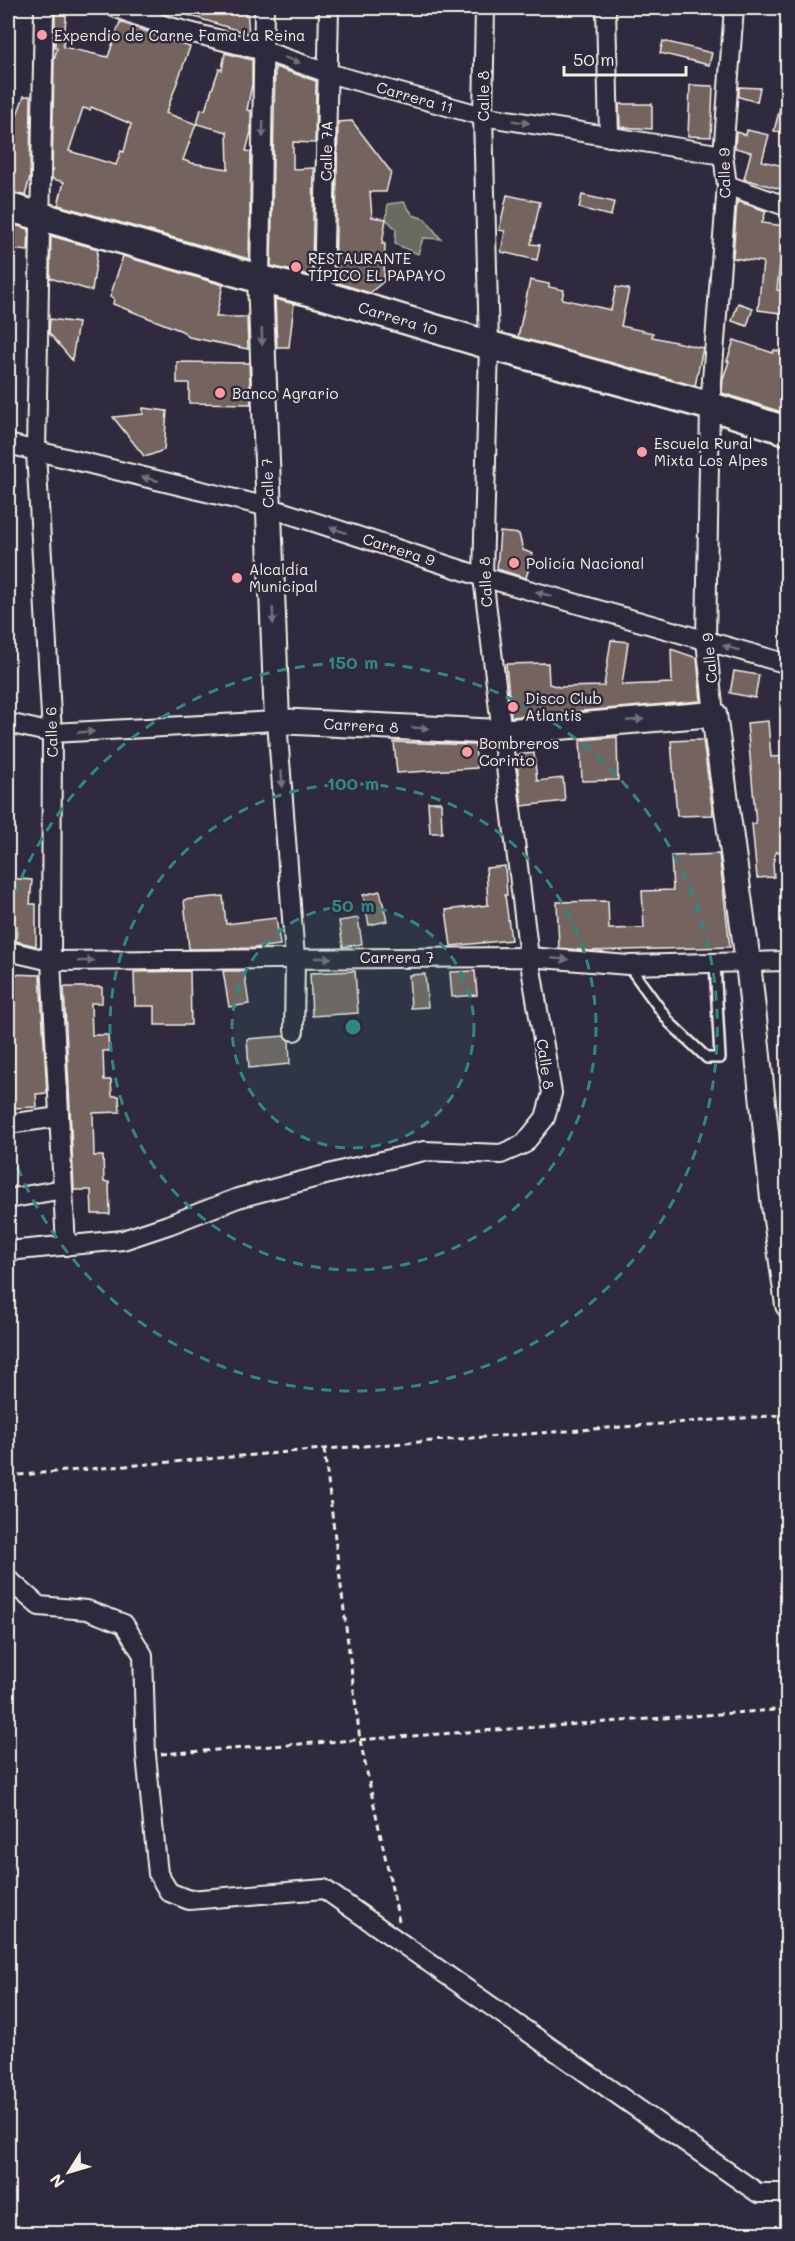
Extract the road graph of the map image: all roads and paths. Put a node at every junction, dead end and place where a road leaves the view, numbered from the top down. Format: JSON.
{"nodes":[{"id":1,"x":44,"y":8,"type":"edge"},
{"id":2,"x":116,"y":8,"type":"edge"},
{"id":3,"x":264,"y":8,"type":"edge"},
{"id":4,"x":329,"y":8,"type":"edge"},
{"id":5,"x":485,"y":8,"type":"edge"},
{"id":6,"x":606,"y":8,"type":"edge"},
{"id":7,"x":734,"y":8,"type":"edge"},
{"id":8,"x":264,"y":51,"type":"junction"},
{"id":9,"x":328,"y":73,"type":"junction"},
{"id":10,"x":483,"y":116,"type":"junction"},
{"id":11,"x":609,"y":137,"type":"junction"},
{"id":12,"x":723,"y":155,"type":"junction"},
{"id":13,"x":727,"y":185,"type":"junction"},
{"id":14,"x":8,"y":207,"type":"edge"},
{"id":15,"x":788,"y":207,"type":"edge"},
{"id":16,"x":41,"y":217,"type":"junction"},
{"id":17,"x":260,"y":279,"type":"junction"},
{"id":18,"x":323,"y":294,"type":"junction"},
{"id":19,"x":489,"y":345,"type":"junction"},
{"id":20,"x":710,"y":406,"type":"junction"},
{"id":21,"x":788,"y":431,"type":"edge"},
{"id":22,"x":8,"y":444,"type":"edge"},
{"id":23,"x":36,"y":452,"type":"junction"},
{"id":24,"x":268,"y":507,"type":"junction"},
{"id":25,"x":483,"y":577,"type":"junction"},
{"id":26,"x":706,"y":641,"type":"junction"},
{"id":27,"x":788,"y":664,"type":"edge"},
{"id":28,"x":714,"y":714,"type":"junction"},
{"id":29,"x":277,"y":721,"type":"junction"},
{"id":30,"x":8,"y":723,"type":"edge"},
{"id":31,"x":500,"y":732,"type":"junction"},
{"id":32,"x":52,"y":733,"type":"junction"},
{"id":33,"x":8,"y":951,"type":"edge"},
{"id":34,"x":529,"y":957,"type":"junction"},
{"id":35,"x":295,"y":958,"type":"junction"},
{"id":36,"x":51,"y":961,"type":"junction"},
{"id":37,"x":788,"y":961,"type":"edge"},
{"id":38,"x":748,"y":962,"type":"junction"},
{"id":39,"x":715,"y":963,"type":"junction"},
{"id":40,"x":628,"y":965,"type":"junction"},
{"id":41,"x":294,"y":1031,"type":"dead end"},
{"id":42,"x":60,"y":1117,"type":"junction"},
{"id":43,"x":8,"y":1124,"type":"edge"},
{"id":44,"x":63,"y":1189,"type":"junction"},
{"id":45,"x":8,"y":1199,"type":"edge"},
{"id":46,"x":66,"y":1246,"type":"junction"},
{"id":47,"x":8,"y":1251,"type":"edge"},
{"id":48,"x":788,"y":1305,"type":"edge"},
{"id":49,"x":324,"y":1449,"type":"junction"},
{"id":50,"x":788,"y":1454,"type":"edge"},
{"id":51,"x":8,"y":1476,"type":"edge"},
{"id":52,"x":8,"y":1579,"type":"edge"},
{"id":53,"x":788,"y":1709,"type":"edge"},
{"id":54,"x":360,"y":1740,"type":"junction"},
{"id":55,"x":146,"y":1755,"type":"junction"},
{"id":56,"x":404,"y":1943,"type":"junction"},
{"id":57,"x":788,"y":2193,"type":"edge"}],
"edges":[{"from":1,"to":16,"type":"street","name":"Calle 6"},
{"from":2,"to":8,"type":"street","name":"Carrera 11"},
{"from":3,"to":8,"type":"street","name":"Calle 7"},
{"from":4,"to":9,"type":"street","name":"Calle 7A"},
{"from":5,"to":10,"type":"street","name":"Calle 8"},
{"from":6,"to":11,"type":"street"},
{"from":7,"to":12,"type":"street","name":"Calle 9"},
{"from":8,"to":9,"type":"street","name":"Carrera 11","one_way":true},
{"from":8,"to":17,"type":"street","name":"Calle 7","one_way":true},
{"from":9,"to":10,"type":"street","name":"Carrera 11"},
{"from":9,"to":18,"type":"street","name":"Calle 7A"},
{"from":10,"to":11,"type":"street","name":"Carrera 11","one_way":true},
{"from":10,"to":19,"type":"street","name":"Calle 8"},
{"from":11,"to":12,"type":"street","name":"Carrera 11"},
{"from":12,"to":13,"type":"street","name":"Calle 9"},
{"from":13,"to":15,"type":"street"},
{"from":13,"to":20,"type":"street","name":"Calle 9"},
{"from":14,"to":16,"type":"main road","name":"Carrera 10"},
{"from":16,"to":17,"type":"main road","name":"Carrera 10"},
{"from":16,"to":23,"type":"street","name":"Calle 6"},
{"from":17,"to":18,"type":"main road","name":"Carrera 10"},
{"from":17,"to":24,"type":"street","name":"Calle 7","one_way":true},
{"from":18,"to":19,"type":"main road","name":"Carrera 10"},
{"from":19,"to":20,"type":"main road","name":"Carrera 10"},
{"from":19,"to":25,"type":"street","name":"Calle 8"},
{"from":20,"to":21,"type":"main road","name":"Carrera 10"},
{"from":20,"to":26,"type":"street","name":"Calle 9"},
{"from":22,"to":23,"type":"street","name":"Carrera 9"},
{"from":24,"to":23,"type":"street","name":"Carrera 9","one_way":true},
{"from":23,"to":32,"type":"street","name":"Calle 6"},
{"from":25,"to":24,"type":"street","name":"Carrera 9","one_way":true},
{"from":24,"to":29,"type":"street","name":"Calle 7","one_way":true},
{"from":26,"to":25,"type":"street","name":"Carrera 9","one_way":true},
{"from":25,"to":31,"type":"street","name":"Calle 8"},
{"from":27,"to":26,"type":"street","name":"Carrera 9","one_way":true},
{"from":26,"to":28,"type":"street","name":"Calle 9"},
{"from":31,"to":28,"type":"street","name":"Carrera 8","one_way":true},
{"from":28,"to":38,"type":"street","name":"Calle 9"},
{"from":29,"to":31,"type":"street","name":"Carrera 8","one_way":true},
{"from":32,"to":29,"type":"street","name":"Carrera 8","one_way":true},
{"from":29,"to":35,"type":"street","name":"Calle 7","one_way":true},
{"from":30,"to":32,"type":"street","name":"Carrera 8"},
{"from":31,"to":34,"type":"street","name":"Calle 8"},
{"from":32,"to":36,"type":"street","name":"Calle 6"},
{"from":33,"to":36,"type":"street","name":"Carrera 7"},
{"from":35,"to":34,"type":"street","name":"Carrera 7","one_way":true},
{"from":34,"to":40,"type":"street","name":"Carrera 7","one_way":true},
{"from":34,"to":46,"type":"street","name":"Calle 8"},
{"from":36,"to":35,"type":"street","name":"Carrera 7","one_way":true},
{"from":35,"to":41,"type":"street","name":"Calle 7"},
{"from":36,"to":42,"type":"street","name":"Calle 6"},
{"from":37,"to":38,"type":"street","name":"Carrera 7"},
{"from":38,"to":39,"type":"street","name":"Carrera 7"},
{"from":38,"to":48,"type":"street","name":"Calle 9"},
{"from":39,"to":40,"type":"street","name":"Carrera 7"},
{"from":39,"to":40,"type":"lane"},
{"from":42,"to":43,"type":"street"},
{"from":42,"to":44,"type":"street","name":"Calle 6"},
{"from":44,"to":45,"type":"street"},
{"from":44,"to":46,"type":"street","name":"Calle 6"},
{"from":46,"to":47,"type":"street"},
{"from":49,"to":50,"type":"path"},
{"from":49,"to":51,"type":"path"},
{"from":49,"to":54,"type":"path"},
{"from":52,"to":55,"type":"street"},
{"from":53,"to":54,"type":"path"},
{"from":54,"to":55,"type":"path"},
{"from":54,"to":56,"type":"path"},
{"from":55,"to":56,"type":"street"},
{"from":56,"to":57,"type":"street"}]}
